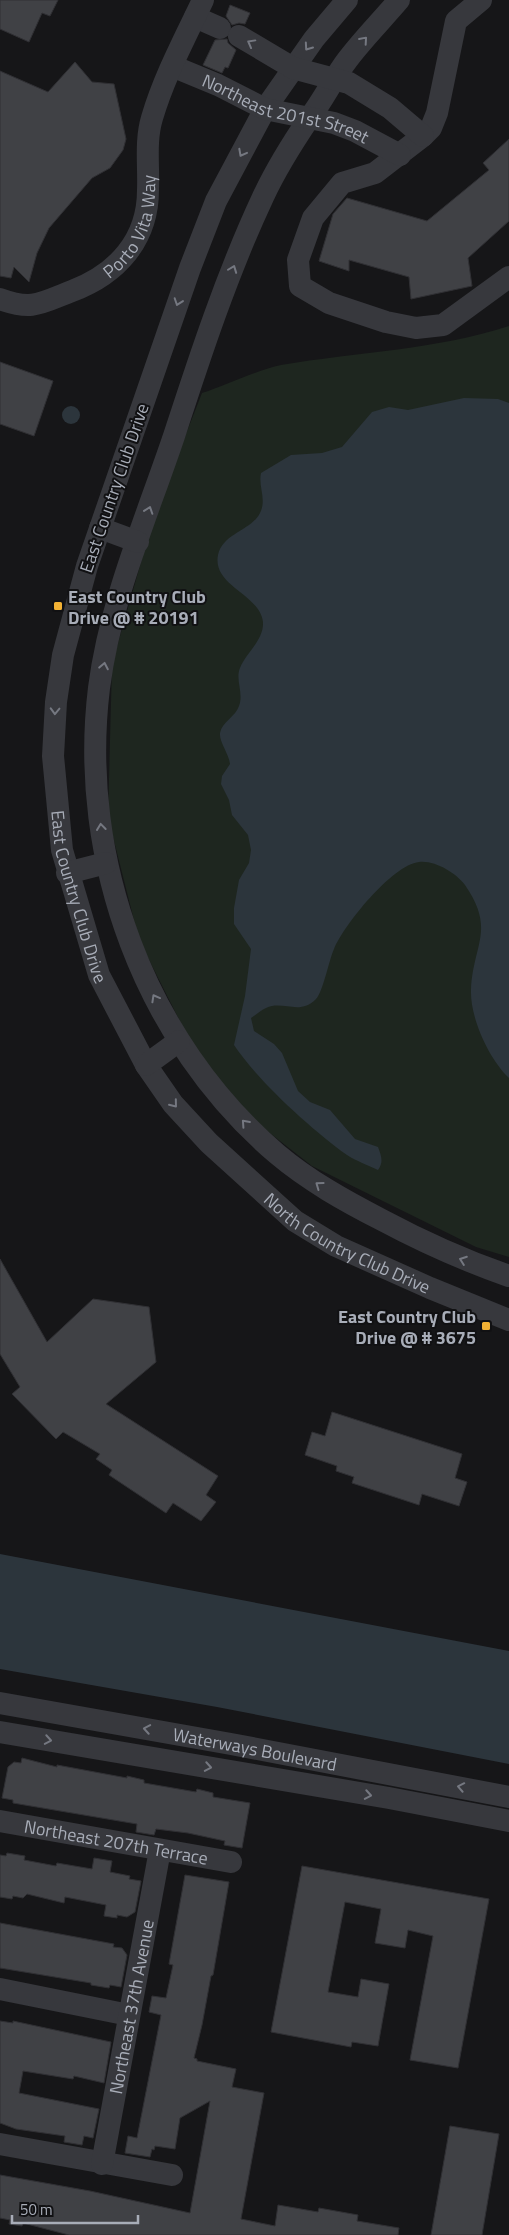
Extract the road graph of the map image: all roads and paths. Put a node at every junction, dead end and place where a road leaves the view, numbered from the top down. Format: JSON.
{"nodes":[{"id":1,"x":347,"y":0,"type":"edge"},
{"id":2,"x":399,"y":0,"type":"edge"},
{"id":3,"x":481,"y":0,"type":"edge"},
{"id":4,"x":199,"y":9,"type":"edge"},
{"id":5,"x":172,"y":66,"type":"junction"},
{"id":6,"x":293,"y":68,"type":"junction"},
{"id":7,"x":335,"y":79,"type":"junction"},
{"id":8,"x":265,"y":109,"type":"junction"},
{"id":9,"x":309,"y":119,"type":"junction"},
{"id":10,"x":423,"y":136,"type":"junction"},
{"id":11,"x":400,"y":155,"type":"junction"},
{"id":12,"x":509,"y":277,"type":"edge"},
{"id":13,"x":0,"y":299,"type":"edge"},
{"id":14,"x":100,"y":528,"type":"junction"},
{"id":15,"x":138,"y":542,"type":"junction"},
{"id":16,"x":106,"y":863,"type":"junction"},
{"id":17,"x":67,"y":873,"type":"junction"},
{"id":18,"x":179,"y":1040,"type":"junction"},
{"id":19,"x":146,"y":1065,"type":"junction"},
{"id":20,"x":280,"y":1156,"type":"junction"},
{"id":21,"x":251,"y":1181,"type":"junction"},
{"id":22,"x":509,"y":1276,"type":"edge"},
{"id":23,"x":509,"y":1320,"type":"edge"},
{"id":24,"x":0,"y":1703,"type":"edge"},
{"id":25,"x":0,"y":1732,"type":"edge"},
{"id":26,"x":509,"y":1796,"type":"edge"},
{"id":27,"x":0,"y":1821,"type":"edge"},
{"id":28,"x":509,"y":1821,"type":"edge"},
{"id":29,"x":160,"y":1850,"type":"junction"},
{"id":30,"x":231,"y":1862,"type":"dead end"},
{"id":31,"x":0,"y":1989,"type":"edge"},
{"id":32,"x":129,"y":2015,"type":"junction"},
{"id":33,"x":0,"y":2144,"type":"edge"},
{"id":34,"x":102,"y":2164,"type":"junction"},
{"id":35,"x":172,"y":2175,"type":"dead end"}],
"edges":[{"from":1,"to":6,"type":"street","name":"East Country Club Drive","one_way":true},
{"from":7,"to":2,"type":"street","name":"East Country Club Drive","one_way":true},
{"from":3,"to":10,"type":"street"},
{"from":4,"to":5,"type":"street","name":"Porto Vita Way"},
{"from":6,"to":4,"type":"street","one_way":true},
{"from":5,"to":8,"type":"street","name":"Northeast 201st Street"},
{"from":5,"to":13,"type":"street","name":"Porto Vita Way"},
{"from":6,"to":7,"type":"street"},
{"from":6,"to":8,"type":"street","name":"East Country Club Drive"},
{"from":7,"to":9,"type":"street","name":"East Country Club Drive"},
{"from":7,"to":10,"type":"street"},
{"from":8,"to":9,"type":"street","name":"Northeast 201st Street"},
{"from":8,"to":14,"type":"street","name":"East Country Club Drive","one_way":true},
{"from":9,"to":11,"type":"street","name":"Northeast 201st Street"},
{"from":15,"to":9,"type":"street","name":"East Country Club Drive","one_way":true},
{"from":10,"to":11,"type":"street"},
{"from":11,"to":12,"type":"street"},
{"from":14,"to":15,"type":"street"},
{"from":14,"to":17,"type":"street","name":"East Country Club Drive","one_way":true},
{"from":16,"to":15,"type":"street","name":"East Country Club Drive","one_way":true},
{"from":16,"to":17,"type":"street"},
{"from":18,"to":16,"type":"street","name":"East Country Club Drive","one_way":true},
{"from":17,"to":19,"type":"street","name":"East Country Club Drive"},
{"from":18,"to":19,"type":"street"},
{"from":20,"to":18,"type":"street","name":"East Country Club Drive","one_way":true},
{"from":19,"to":21,"type":"street","name":"East Country Club Drive","one_way":true},
{"from":20,"to":21,"type":"street"},
{"from":22,"to":20,"type":"street","name":"North Country Club Drive","one_way":true},
{"from":21,"to":23,"type":"street","name":"North Country Club Drive"},
{"from":26,"to":24,"type":"street","name":"Waterways Boulevard","one_way":true},
{"from":25,"to":28,"type":"street","name":"Waterways Boulevard","one_way":true},
{"from":27,"to":29,"type":"street","name":"Northeast 207th Terrace"},
{"from":29,"to":30,"type":"street","name":"Northeast 207th Terrace"},
{"from":29,"to":32,"type":"street","name":"Northeast 37th Avenue"},
{"from":31,"to":32,"type":"street"},
{"from":32,"to":34,"type":"street","name":"Northeast 37th Avenue"},
{"from":33,"to":34,"type":"street"},
{"from":34,"to":35,"type":"street"}]}
